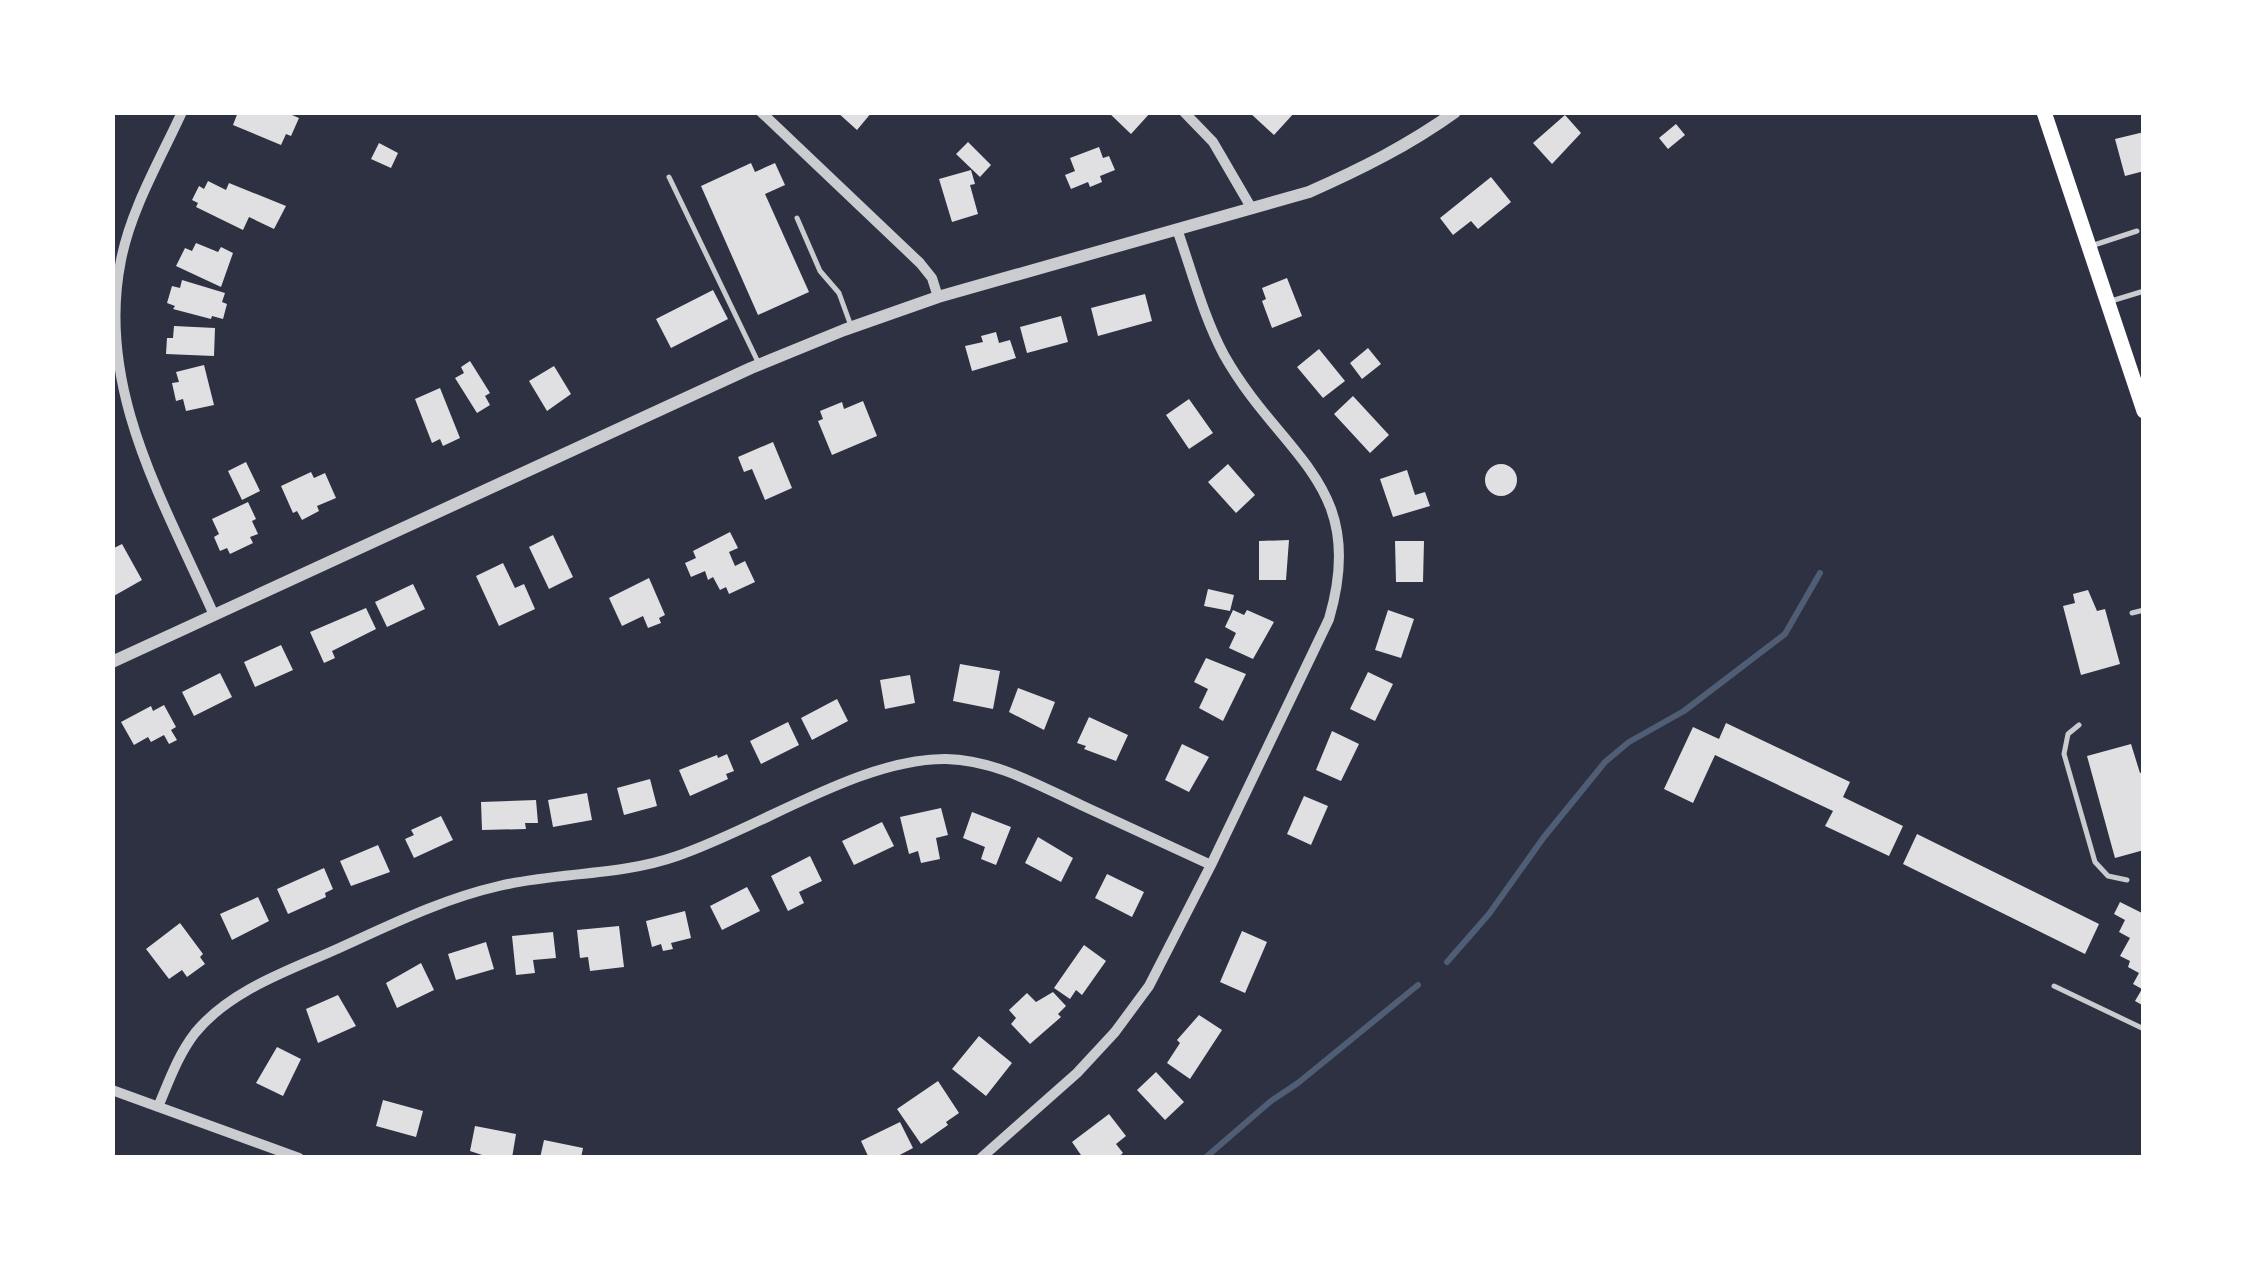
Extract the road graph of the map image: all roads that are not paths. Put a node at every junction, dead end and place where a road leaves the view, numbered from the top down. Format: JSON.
{"nodes":[{"id":1,"x":182,"y":112,"type":"edge"},
{"id":2,"x":760,"y":112,"type":"edge"},
{"id":3,"x":1184,"y":112,"type":"edge"},
{"id":4,"x":1455,"y":112,"type":"edge"},
{"id":5,"x":2044,"y":112,"type":"edge"},
{"id":6,"x":669,"y":177,"type":"dead end"},
{"id":7,"x":1252,"y":209,"type":"junction"},
{"id":8,"x":797,"y":218,"type":"dead end"},
{"id":9,"x":2137,"y":231,"type":"dead end"},
{"id":10,"x":1178,"y":232,"type":"junction"},
{"id":11,"x":2088,"y":247,"type":"junction"},
{"id":12,"x":117,"y":259,"type":"edge"},
{"id":13,"x":2144,"y":291,"type":"edge"},
{"id":14,"x":938,"y":297,"type":"junction"},
{"id":15,"x":2107,"y":302,"type":"junction"},
{"id":16,"x":852,"y":327,"type":"junction"},
{"id":17,"x":759,"y":364,"type":"junction"},
{"id":18,"x":2139,"y":380,"type":"edge"},
{"id":19,"x":2144,"y":411,"type":"edge"},
{"id":20,"x":2144,"y":610,"type":"edge"},
{"id":21,"x":2132,"y":613,"type":"dead end"},
{"id":22,"x":214,"y":614,"type":"junction"},
{"id":23,"x":112,"y":662,"type":"edge"},
{"id":24,"x":2079,"y":725,"type":"dead end"},
{"id":25,"x":1212,"y":865,"type":"junction"},
{"id":26,"x":2127,"y":880,"type":"dead end"},
{"id":27,"x":2054,"y":986,"type":"dead end"},
{"id":28,"x":2144,"y":1029,"type":"edge"},
{"id":29,"x":112,"y":1090,"type":"edge"},
{"id":30,"x":158,"y":1107,"type":"junction"},
{"id":31,"x":299,"y":1158,"type":"edge"},
{"id":32,"x":981,"y":1158,"type":"edge"}],
"edges":[{"from":1,"to":12,"type":"street"},
{"from":2,"to":14,"type":"street"},
{"from":3,"to":7,"type":"street"},
{"from":4,"to":7,"type":"street"},
{"from":5,"to":11,"type":"main road"},
{"from":6,"to":17,"type":"lane"},
{"from":7,"to":10,"type":"street"},
{"from":8,"to":16,"type":"lane"},
{"from":9,"to":11,"type":"lane"},
{"from":10,"to":14,"type":"street"},
{"from":10,"to":25,"type":"street"},
{"from":11,"to":15,"type":"main road"},
{"from":12,"to":22,"type":"street"},
{"from":13,"to":15,"type":"lane"},
{"from":14,"to":16,"type":"street"},
{"from":15,"to":18,"type":"main road"},
{"from":16,"to":17,"type":"street"},
{"from":17,"to":22,"type":"street"},
{"from":18,"to":19,"type":"main road"},
{"from":20,"to":21,"type":"lane"},
{"from":22,"to":23,"type":"street"},
{"from":24,"to":26,"type":"lane"},
{"from":25,"to":30,"type":"street"},
{"from":25,"to":32,"type":"street"},
{"from":27,"to":28,"type":"lane"},
{"from":29,"to":30,"type":"street"},
{"from":30,"to":31,"type":"street"}]}
